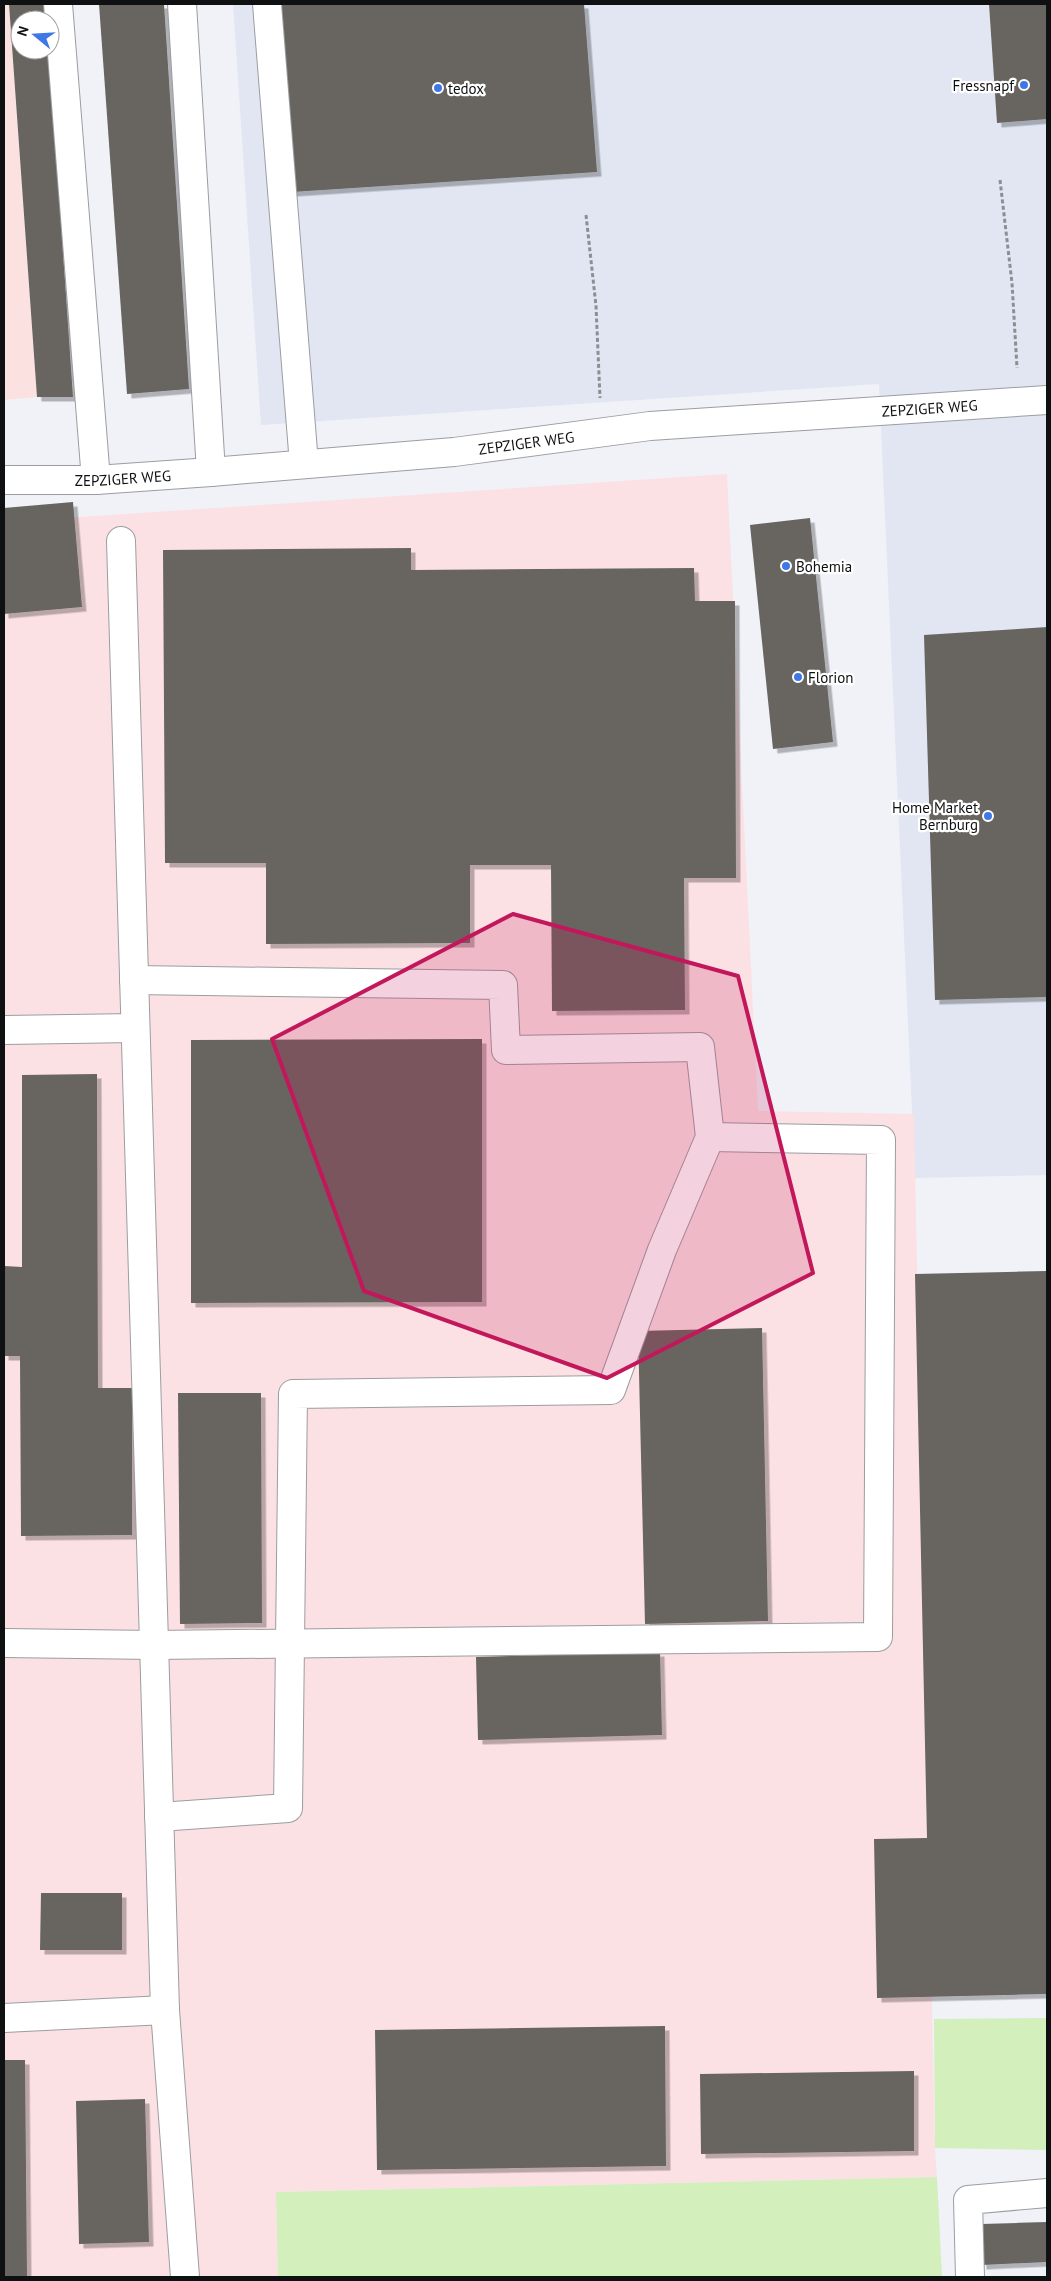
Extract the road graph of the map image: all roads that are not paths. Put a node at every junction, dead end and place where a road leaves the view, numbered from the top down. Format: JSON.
{"nodes":[{"id":1,"x":58,"y":4,"type":"edge"},
{"id":2,"x":182,"y":4,"type":"edge"},
{"id":3,"x":268,"y":4,"type":"edge"},
{"id":4,"x":1047,"y":400,"type":"edge"},
{"id":5,"x":304,"y":464,"type":"junction"},
{"id":6,"x":211,"y":472,"type":"junction"},
{"id":7,"x":4,"y":480,"type":"edge"},
{"id":8,"x":96,"y":480,"type":"junction"},
{"id":9,"x":121,"y":541,"type":"dead end"},
{"id":10,"x":134,"y":980,"type":"junction"},
{"id":11,"x":135,"y":1028,"type":"junction"},
{"id":12,"x":4,"y":1030,"type":"edge"},
{"id":13,"x":710,"y":1137,"type":"junction"},
{"id":14,"x":4,"y":1643,"type":"edge"},
{"id":15,"x":290,"y":1643,"type":"junction"},
{"id":16,"x":154,"y":1645,"type":"junction"},
{"id":17,"x":159,"y":1817,"type":"junction"},
{"id":18,"x":165,"y":2010,"type":"junction"},
{"id":19,"x":4,"y":2018,"type":"edge"},
{"id":20,"x":1047,"y":2193,"type":"edge"},
{"id":21,"x":185,"y":2277,"type":"edge"},
{"id":22,"x":970,"y":2277,"type":"edge"}],
"edges":[{"from":1,"to":8,"type":"street"},
{"from":2,"to":6,"type":"street"},
{"from":3,"to":5,"type":"street"},
{"from":4,"to":5,"type":"street","name":"ZEPZIGER WEG"},
{"from":5,"to":6,"type":"street","name":"ZEPZIGER WEG"},
{"from":6,"to":8,"type":"street","name":"ZEPZIGER WEG"},
{"from":7,"to":8,"type":"street","name":"ZEPZIGER WEG"},
{"from":9,"to":10,"type":"street"},
{"from":10,"to":11,"type":"street"},
{"from":10,"to":13,"type":"street"},
{"from":11,"to":12,"type":"street"},
{"from":11,"to":16,"type":"street"},
{"from":13,"to":15,"type":"street"},
{"from":13,"to":15,"type":"street"},
{"from":14,"to":16,"type":"street"},
{"from":15,"to":16,"type":"street"},
{"from":15,"to":17,"type":"street"},
{"from":16,"to":17,"type":"street"},
{"from":17,"to":18,"type":"street"},
{"from":18,"to":19,"type":"street"},
{"from":18,"to":21,"type":"street"},
{"from":20,"to":22,"type":"street"}]}
